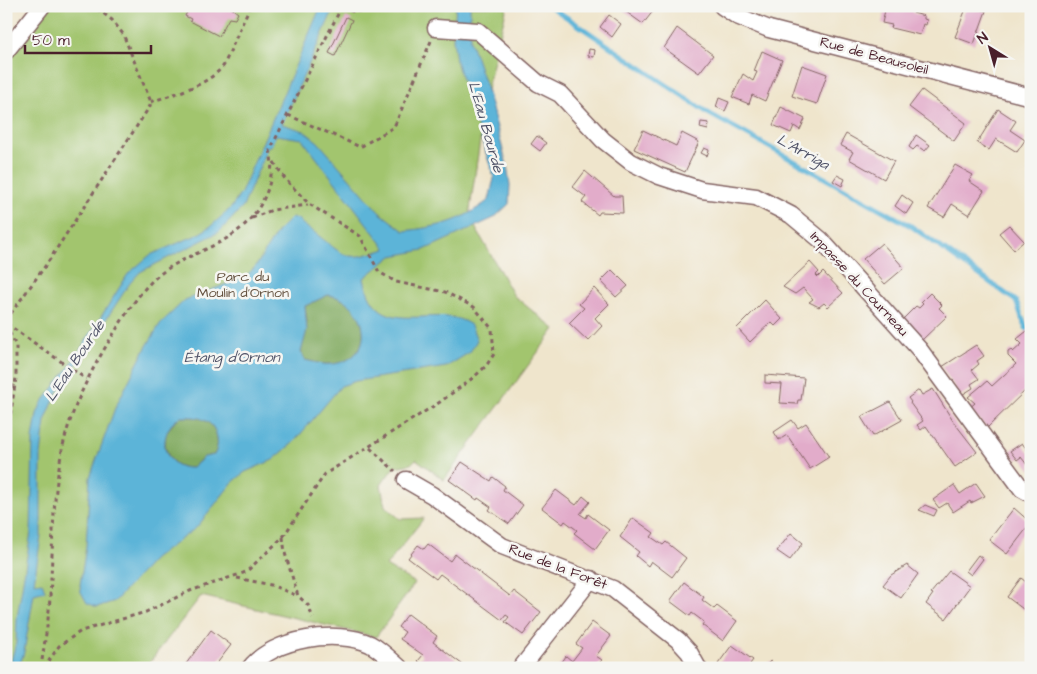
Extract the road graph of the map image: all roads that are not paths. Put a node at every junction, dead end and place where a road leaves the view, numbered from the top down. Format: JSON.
{"nodes":[{"id":1,"x":42,"y":6,"type":"edge"},
{"id":2,"x":722,"y":6,"type":"edge"},
{"id":3,"x":436,"y":28,"type":"road end"},
{"id":4,"x":6,"y":51,"type":"edge"},
{"id":5,"x":1031,"y":96,"type":"edge"},
{"id":6,"x":406,"y":480,"type":"road end"},
{"id":7,"x":1031,"y":494,"type":"edge"},
{"id":8,"x":591,"y":579,"type":"junction"},
{"id":9,"x":250,"y":668,"type":"edge"},
{"id":10,"x":400,"y":668,"type":"edge"},
{"id":11,"x":521,"y":668,"type":"edge"},
{"id":12,"x":698,"y":668,"type":"edge"}],
"edges":[{"from":1,"to":4,"type":"street"},
{"from":2,"to":5,"type":"street","name":"Rue de Beausoleil"},
{"from":3,"to":7,"type":"street","name":"Impasse du Courneau"},
{"from":6,"to":8,"type":"street","name":"Rue de la Forêt"},
{"from":8,"to":11,"type":"street"},
{"from":8,"to":12,"type":"street","name":"Rue de la Forêt"},
{"from":9,"to":10,"type":"street"}]}
